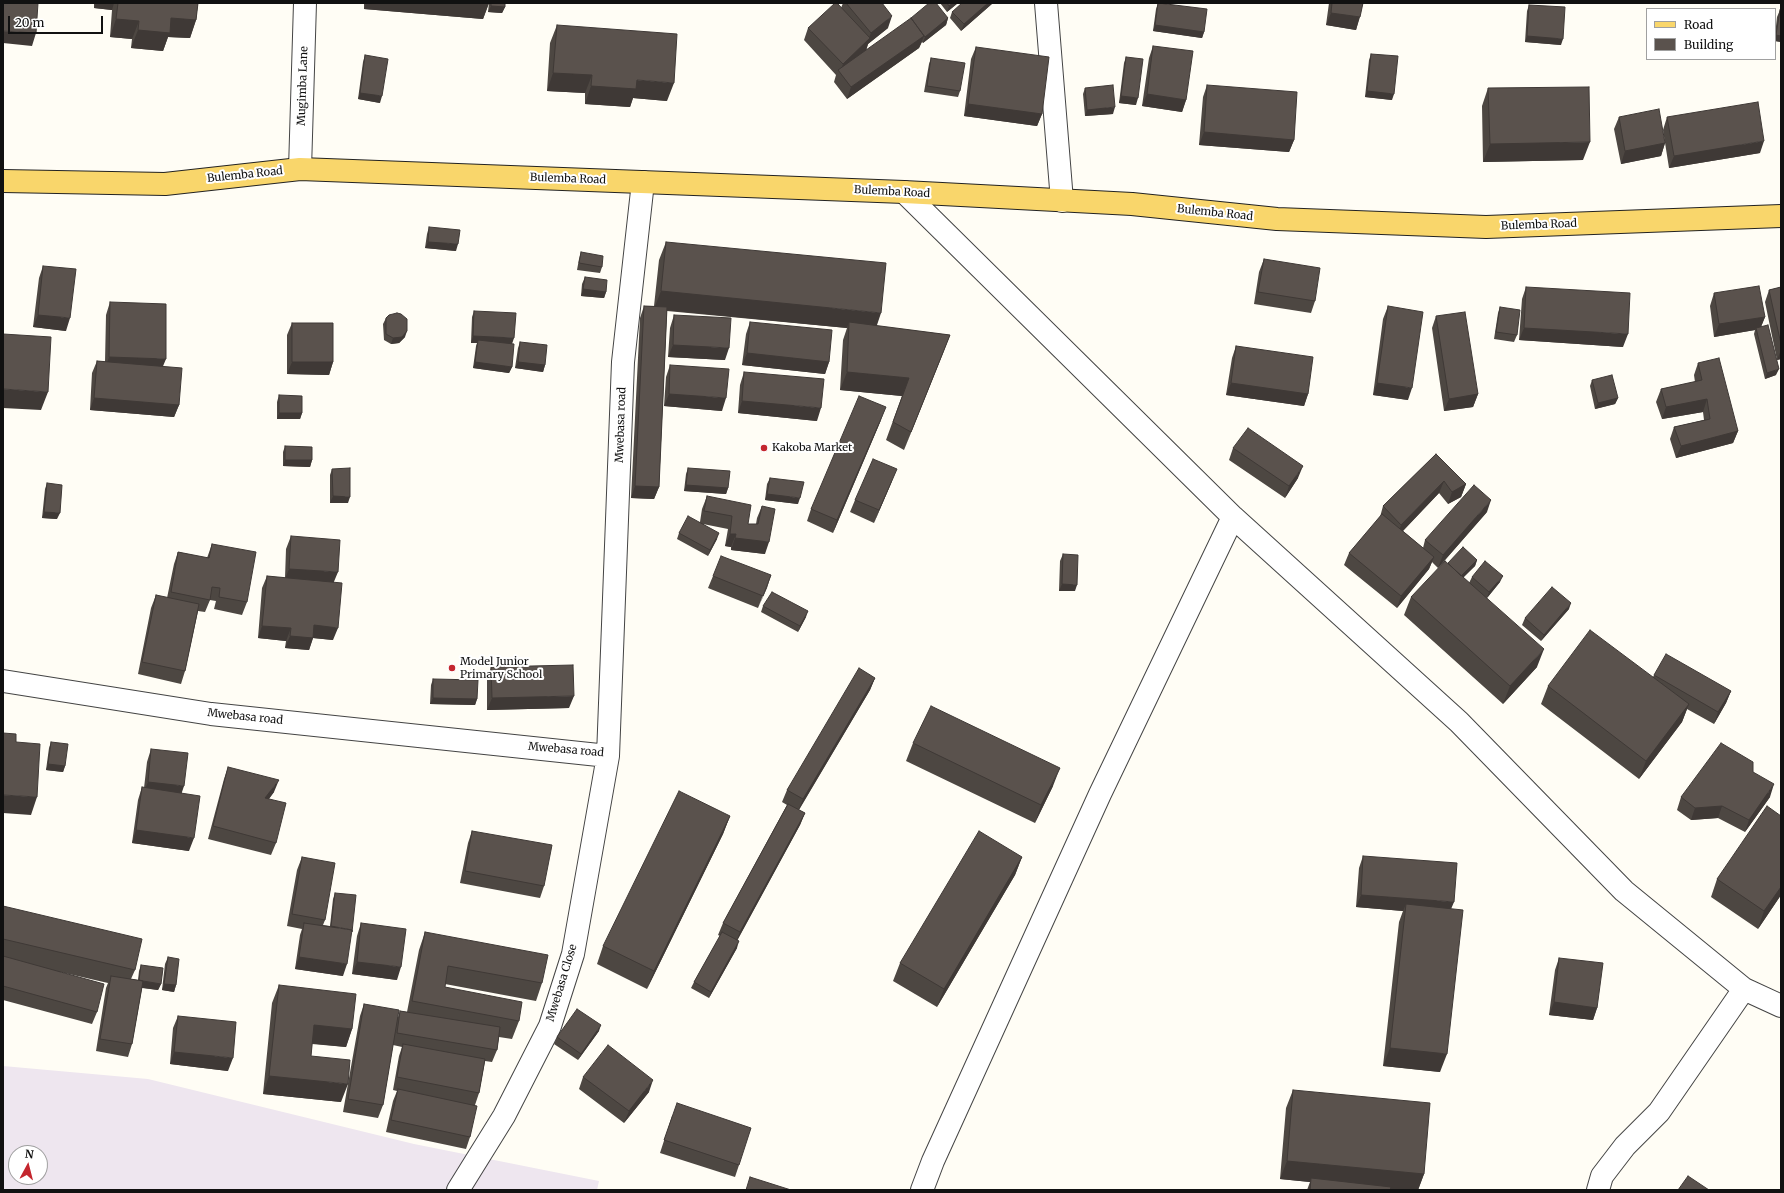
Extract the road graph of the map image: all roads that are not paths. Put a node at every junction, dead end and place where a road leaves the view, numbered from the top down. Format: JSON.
{"nodes":[{"id":1,"x":305,"y":3,"type":"edge"},
{"id":2,"x":1046,"y":3,"type":"edge"},
{"id":3,"x":300,"y":169,"type":"junction"},
{"id":4,"x":3,"y":181,"type":"edge"},
{"id":5,"x":643,"y":182,"type":"junction"},
{"id":6,"x":904,"y":192,"type":"junction"},
{"id":7,"x":1062,"y":201,"type":"junction"},
{"id":8,"x":1781,"y":216,"type":"edge"},
{"id":9,"x":1233,"y":517,"type":"junction"},
{"id":10,"x":3,"y":681,"type":"edge"},
{"id":11,"x":608,"y":756,"type":"junction"},
{"id":12,"x":1744,"y":988,"type":"junction"},
{"id":13,"x":1781,"y":1006,"type":"edge"},
{"id":14,"x":458,"y":1190,"type":"edge"},
{"id":15,"x":922,"y":1190,"type":"edge"},
{"id":16,"x":1598,"y":1190,"type":"edge"}],
"edges":[{"from":1,"to":3,"type":"street","name":"Mugimba Lane"},
{"from":2,"to":7,"type":"street"},
{"from":3,"to":4,"type":"main road","name":"Bulemba Road"},
{"from":3,"to":5,"type":"main road","name":"Bulemba Road"},
{"from":5,"to":6,"type":"main road","name":"Bulemba Road"},
{"from":5,"to":11,"type":"street","name":"Mwebasa road"},
{"from":6,"to":7,"type":"main road","name":"Bulemba Road"},
{"from":6,"to":9,"type":"street"},
{"from":7,"to":8,"type":"main road","name":"Bulemba Road"},
{"from":9,"to":12,"type":"street"},
{"from":9,"to":15,"type":"street"},
{"from":10,"to":11,"type":"street","name":"Mwebasa road"},
{"from":11,"to":14,"type":"street","name":"Mwebasa Close"},
{"from":12,"to":13,"type":"street"},
{"from":12,"to":16,"type":"street"}]}
